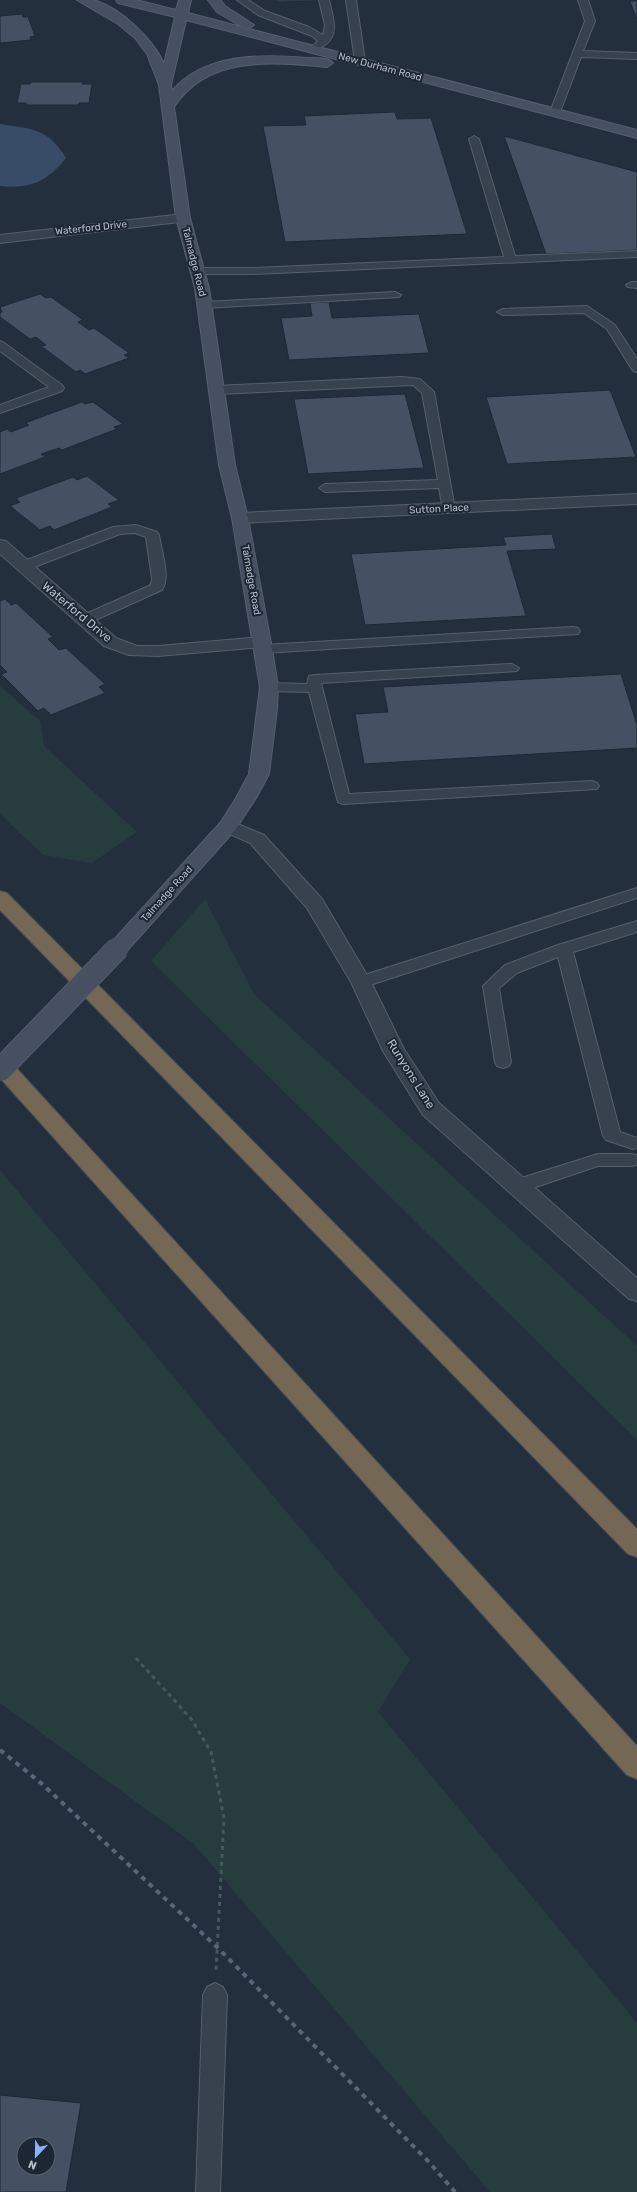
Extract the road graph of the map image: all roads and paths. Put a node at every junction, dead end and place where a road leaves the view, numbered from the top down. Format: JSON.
{"nodes":[{"id":1,"x":82,"y":0,"type":"edge"},
{"id":2,"x":122,"y":0,"type":"edge"},
{"id":3,"x":185,"y":0,"type":"edge"},
{"id":4,"x":214,"y":0,"type":"edge"},
{"id":5,"x":242,"y":0,"type":"edge"},
{"id":6,"x":324,"y":0,"type":"edge"},
{"id":7,"x":351,"y":0,"type":"edge"},
{"id":8,"x":583,"y":0,"type":"edge"},
{"id":9,"x":182,"y":15,"type":"junction"},
{"id":10,"x":272,"y":38,"type":"junction"},
{"id":11,"x":325,"y":41,"type":"junction"},
{"id":12,"x":312,"y":49,"type":"junction"},
{"id":13,"x":577,"y":54,"type":"junction"},
{"id":14,"x":637,"y":56,"type":"edge"},
{"id":15,"x":360,"y":61,"type":"junction"},
{"id":16,"x":379,"y":66,"type":"junction"},
{"id":17,"x":165,"y":86,"type":"junction"},
{"id":18,"x":168,"y":107,"type":"junction"},
{"id":19,"x":554,"y":112,"type":"junction"},
{"id":20,"x":637,"y":134,"type":"edge"},
{"id":21,"x":474,"y":139,"type":"dead end"},
{"id":22,"x":183,"y":218,"type":"junction"},
{"id":23,"x":0,"y":239,"type":"edge"},
{"id":24,"x":637,"y":254,"type":"edge"},
{"id":25,"x":511,"y":260,"type":"junction"},
{"id":26,"x":197,"y":271,"type":"junction"},
{"id":27,"x":395,"y":295,"type":"dead end"},
{"id":28,"x":204,"y":305,"type":"junction"},
{"id":29,"x":503,"y":312,"type":"dead end"},
{"id":30,"x":0,"y":345,"type":"edge"},
{"id":31,"x":637,"y":368,"type":"edge"},
{"id":32,"x":217,"y":390,"type":"junction"},
{"id":33,"x":0,"y":409,"type":"edge"},
{"id":34,"x":445,"y":484,"type":"junction"},
{"id":35,"x":325,"y":488,"type":"dead end"},
{"id":36,"x":637,"y":499,"type":"edge"},
{"id":37,"x":449,"y":509,"type":"junction"},
{"id":38,"x":240,"y":518,"type":"junction"},
{"id":39,"x":0,"y":545,"type":"edge"},
{"id":40,"x":24,"y":566,"type":"junction"},
{"id":41,"x":86,"y":619,"type":"junction"},
{"id":42,"x":573,"y":631,"type":"dead end"},
{"id":43,"x":263,"y":645,"type":"junction"},
{"id":44,"x":512,"y":668,"type":"dead end"},
{"id":45,"x":269,"y":687,"type":"junction"},
{"id":46,"x":315,"y":688,"type":"junction"},
{"id":47,"x":592,"y":786,"type":"dead end"},
{"id":48,"x":228,"y":826,"type":"junction"},
{"id":49,"x":637,"y":893,"type":"edge"},
{"id":50,"x":0,"y":898,"type":"edge"},
{"id":51,"x":637,"y":926,"type":"edge"},
{"id":52,"x":564,"y":949,"type":"junction"},
{"id":53,"x":362,"y":982,"type":"junction"},
{"id":54,"x":503,"y":1062,"type":"dead end"},
{"id":55,"x":0,"y":1064,"type":"edge"},
{"id":56,"x":0,"y":1070,"type":"edge"},
{"id":57,"x":634,"y":1153,"type":"edge"},
{"id":58,"x":518,"y":1186,"type":"junction"},
{"id":59,"x":637,"y":1292,"type":"edge"},
{"id":60,"x":637,"y":1546,"type":"edge"},
{"id":61,"x":136,"y":1658,"type":"dead end"},
{"id":62,"x":637,"y":1766,"type":"edge"},
{"id":63,"x":215,"y":1995,"type":"joint"},
{"id":64,"x":208,"y":2192,"type":"edge"}],
"edges":[{"from":1,"to":17,"type":"street"},
{"from":2,"to":9,"type":"street","name":"New Durham Road"},
{"from":3,"to":9,"type":"street","name":"Talmadge Road"},
{"from":4,"to":10,"type":"street"},
{"from":5,"to":11,"type":"lane"},
{"from":6,"to":11,"type":"lane"},
{"from":7,"to":15,"type":"lane"},
{"from":8,"to":13,"type":"lane"},
{"from":9,"to":10,"type":"street","name":"New Durham Road"},
{"from":9,"to":17,"type":"street","name":"Talmadge Road"},
{"from":10,"to":12,"type":"street","name":"New Durham Road"},
{"from":11,"to":12,"type":"lane"},
{"from":12,"to":15,"type":"street","name":"New Durham Road"},
{"from":13,"to":14,"type":"lane"},
{"from":13,"to":19,"type":"lane"},
{"from":15,"to":16,"type":"street","name":"New Durham Road"},
{"from":16,"to":18,"type":"street"},
{"from":16,"to":19,"type":"street","name":"New Durham Road"},
{"from":17,"to":18,"type":"street","name":"Talmadge Road"},
{"from":18,"to":22,"type":"street","name":"Talmadge Road"},
{"from":19,"to":20,"type":"street","name":"New Durham Road"},
{"from":21,"to":25,"type":"lane"},
{"from":22,"to":23,"type":"street","name":"Waterford Drive"},
{"from":22,"to":26,"type":"street","name":"Talmadge Road"},
{"from":24,"to":25,"type":"lane"},
{"from":25,"to":26,"type":"lane"},
{"from":26,"to":28,"type":"street","name":"Talmadge Road"},
{"from":27,"to":28,"type":"lane"},
{"from":28,"to":32,"type":"street","name":"Talmadge Road"},
{"from":29,"to":31,"type":"lane"},
{"from":30,"to":33,"type":"lane"},
{"from":32,"to":34,"type":"lane"},
{"from":32,"to":38,"type":"street","name":"Talmadge Road"},
{"from":34,"to":35,"type":"lane"},
{"from":34,"to":37,"type":"lane"},
{"from":36,"to":37,"type":"street","name":"Sutton Place"},
{"from":37,"to":38,"type":"street","name":"Sutton Place"},
{"from":38,"to":43,"type":"street","name":"Talmadge Road"},
{"from":39,"to":40,"type":"street","name":"Waterford Drive"},
{"from":40,"to":41,"type":"street","name":"Waterford Drive"},
{"from":40,"to":41,"type":"lane"},
{"from":41,"to":43,"type":"street","name":"Waterford Drive"},
{"from":42,"to":43,"type":"lane"},
{"from":43,"to":45,"type":"street","name":"Talmadge Road"},
{"from":44,"to":46,"type":"lane"},
{"from":45,"to":46,"type":"lane"},
{"from":45,"to":48,"type":"street","name":"Talmadge Road"},
{"from":46,"to":47,"type":"lane"},
{"from":48,"to":53,"type":"street","name":"Runyons Lane"},
{"from":48,"to":56,"type":"street","name":"Talmadge Road","bridge":true},
{"from":49,"to":53,"type":"lane"},
{"from":50,"to":60,"type":"highway"},
{"from":51,"to":52,"type":"lane"},
{"from":52,"to":54,"type":"lane"},
{"from":52,"to":57,"type":"lane"},
{"from":53,"to":58,"type":"street","name":"Runyons Lane"},
{"from":55,"to":62,"type":"highway"},
{"from":57,"to":58,"type":"lane"},
{"from":58,"to":59,"type":"street","name":"Runyons Lane"},
{"from":61,"to":63,"type":"path"},
{"from":63,"to":64,"type":"lane"}]}
